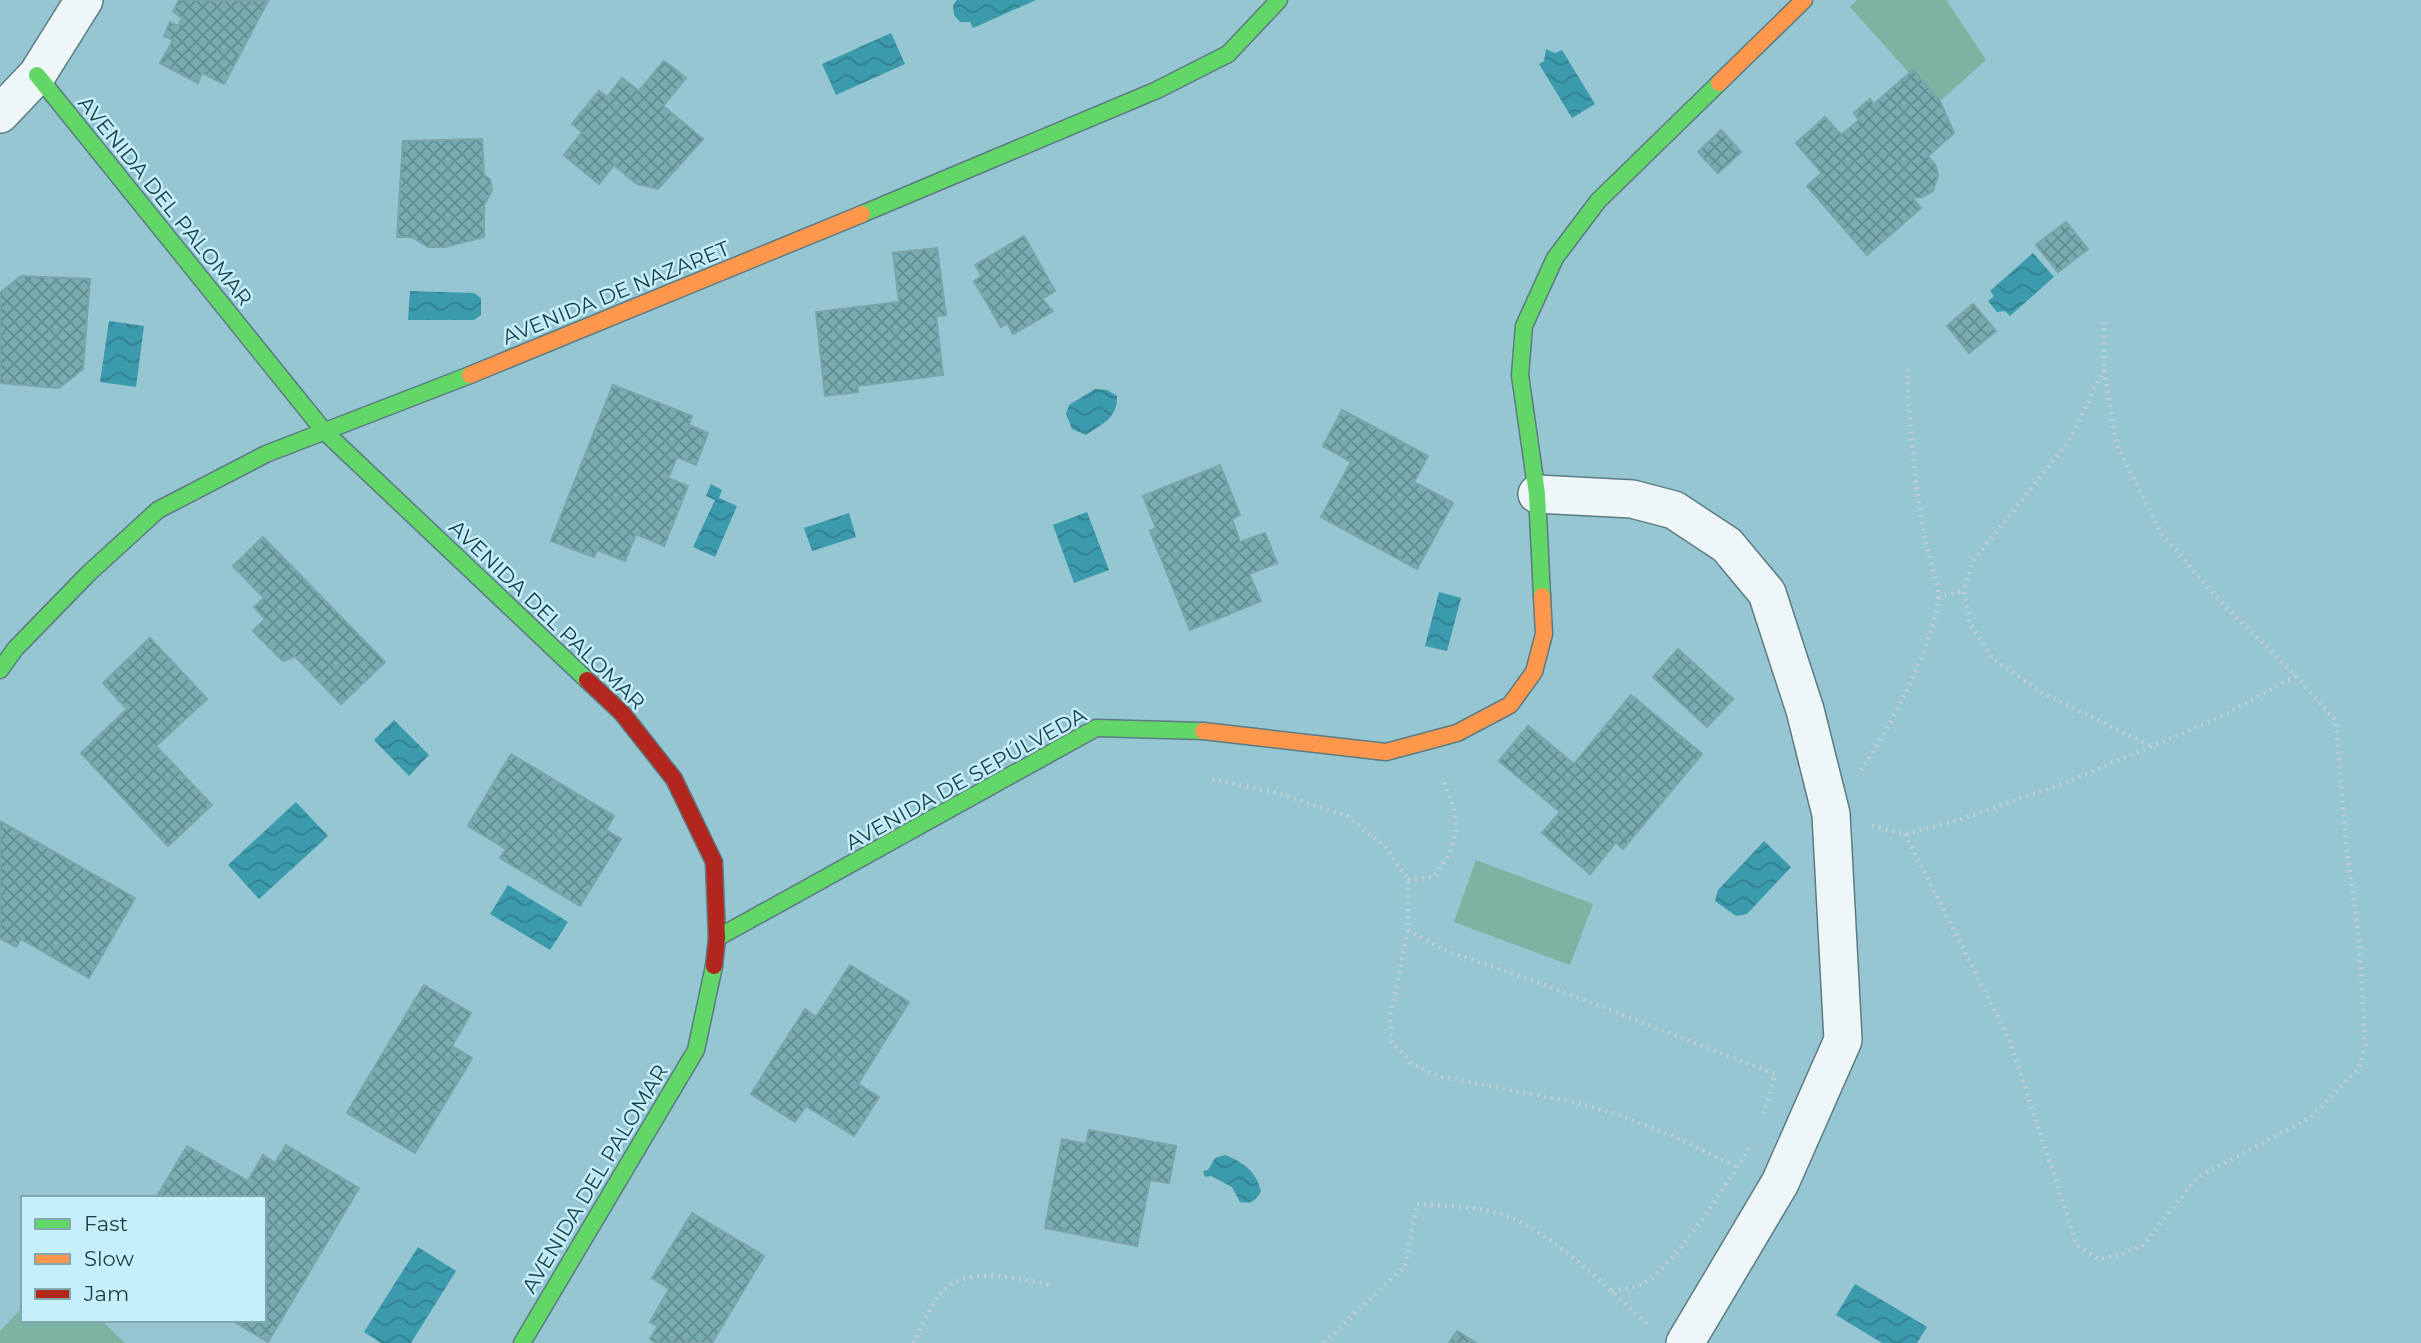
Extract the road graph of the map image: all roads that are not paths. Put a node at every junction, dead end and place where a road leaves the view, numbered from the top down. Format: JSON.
{"nodes":[{"id":1,"x":84,"y":0,"type":"edge"},
{"id":2,"x":1279,"y":0,"type":"edge"},
{"id":3,"x":1804,"y":0,"type":"edge"},
{"id":4,"x":37,"y":75,"type":"junction"},
{"id":5,"x":0,"y":114,"type":"edge"},
{"id":6,"x":324,"y":431,"type":"junction"},
{"id":7,"x":1537,"y":495,"type":"junction"},
{"id":8,"x":0,"y":670,"type":"edge"},
{"id":9,"x":717,"y":938,"type":"junction"},
{"id":10,"x":1669,"y":1339,"type":"edge"},
{"id":11,"x":522,"y":1343,"type":"edge"}],
"edges":[{"from":1,"to":4,"type":"street"},
{"from":2,"to":6,"type":"street","name":"AVENIDA DE NAZARET"},
{"from":3,"to":7,"type":"street","name":"AVENIDA DE SEPÚLVEDA"},
{"from":4,"to":5,"type":"street"},
{"from":4,"to":6,"type":"street","name":"AVENIDA DEL PALOMAR"},
{"from":6,"to":8,"type":"street","name":"AVENIDA DE NAZARET"},
{"from":6,"to":9,"type":"street","name":"AVENIDA DEL PALOMAR"},
{"from":7,"to":9,"type":"street","name":"AVENIDA DE SEPÚLVEDA"},
{"from":7,"to":10,"type":"street"},
{"from":9,"to":11,"type":"street","name":"AVENIDA DEL PALOMAR"}]}
